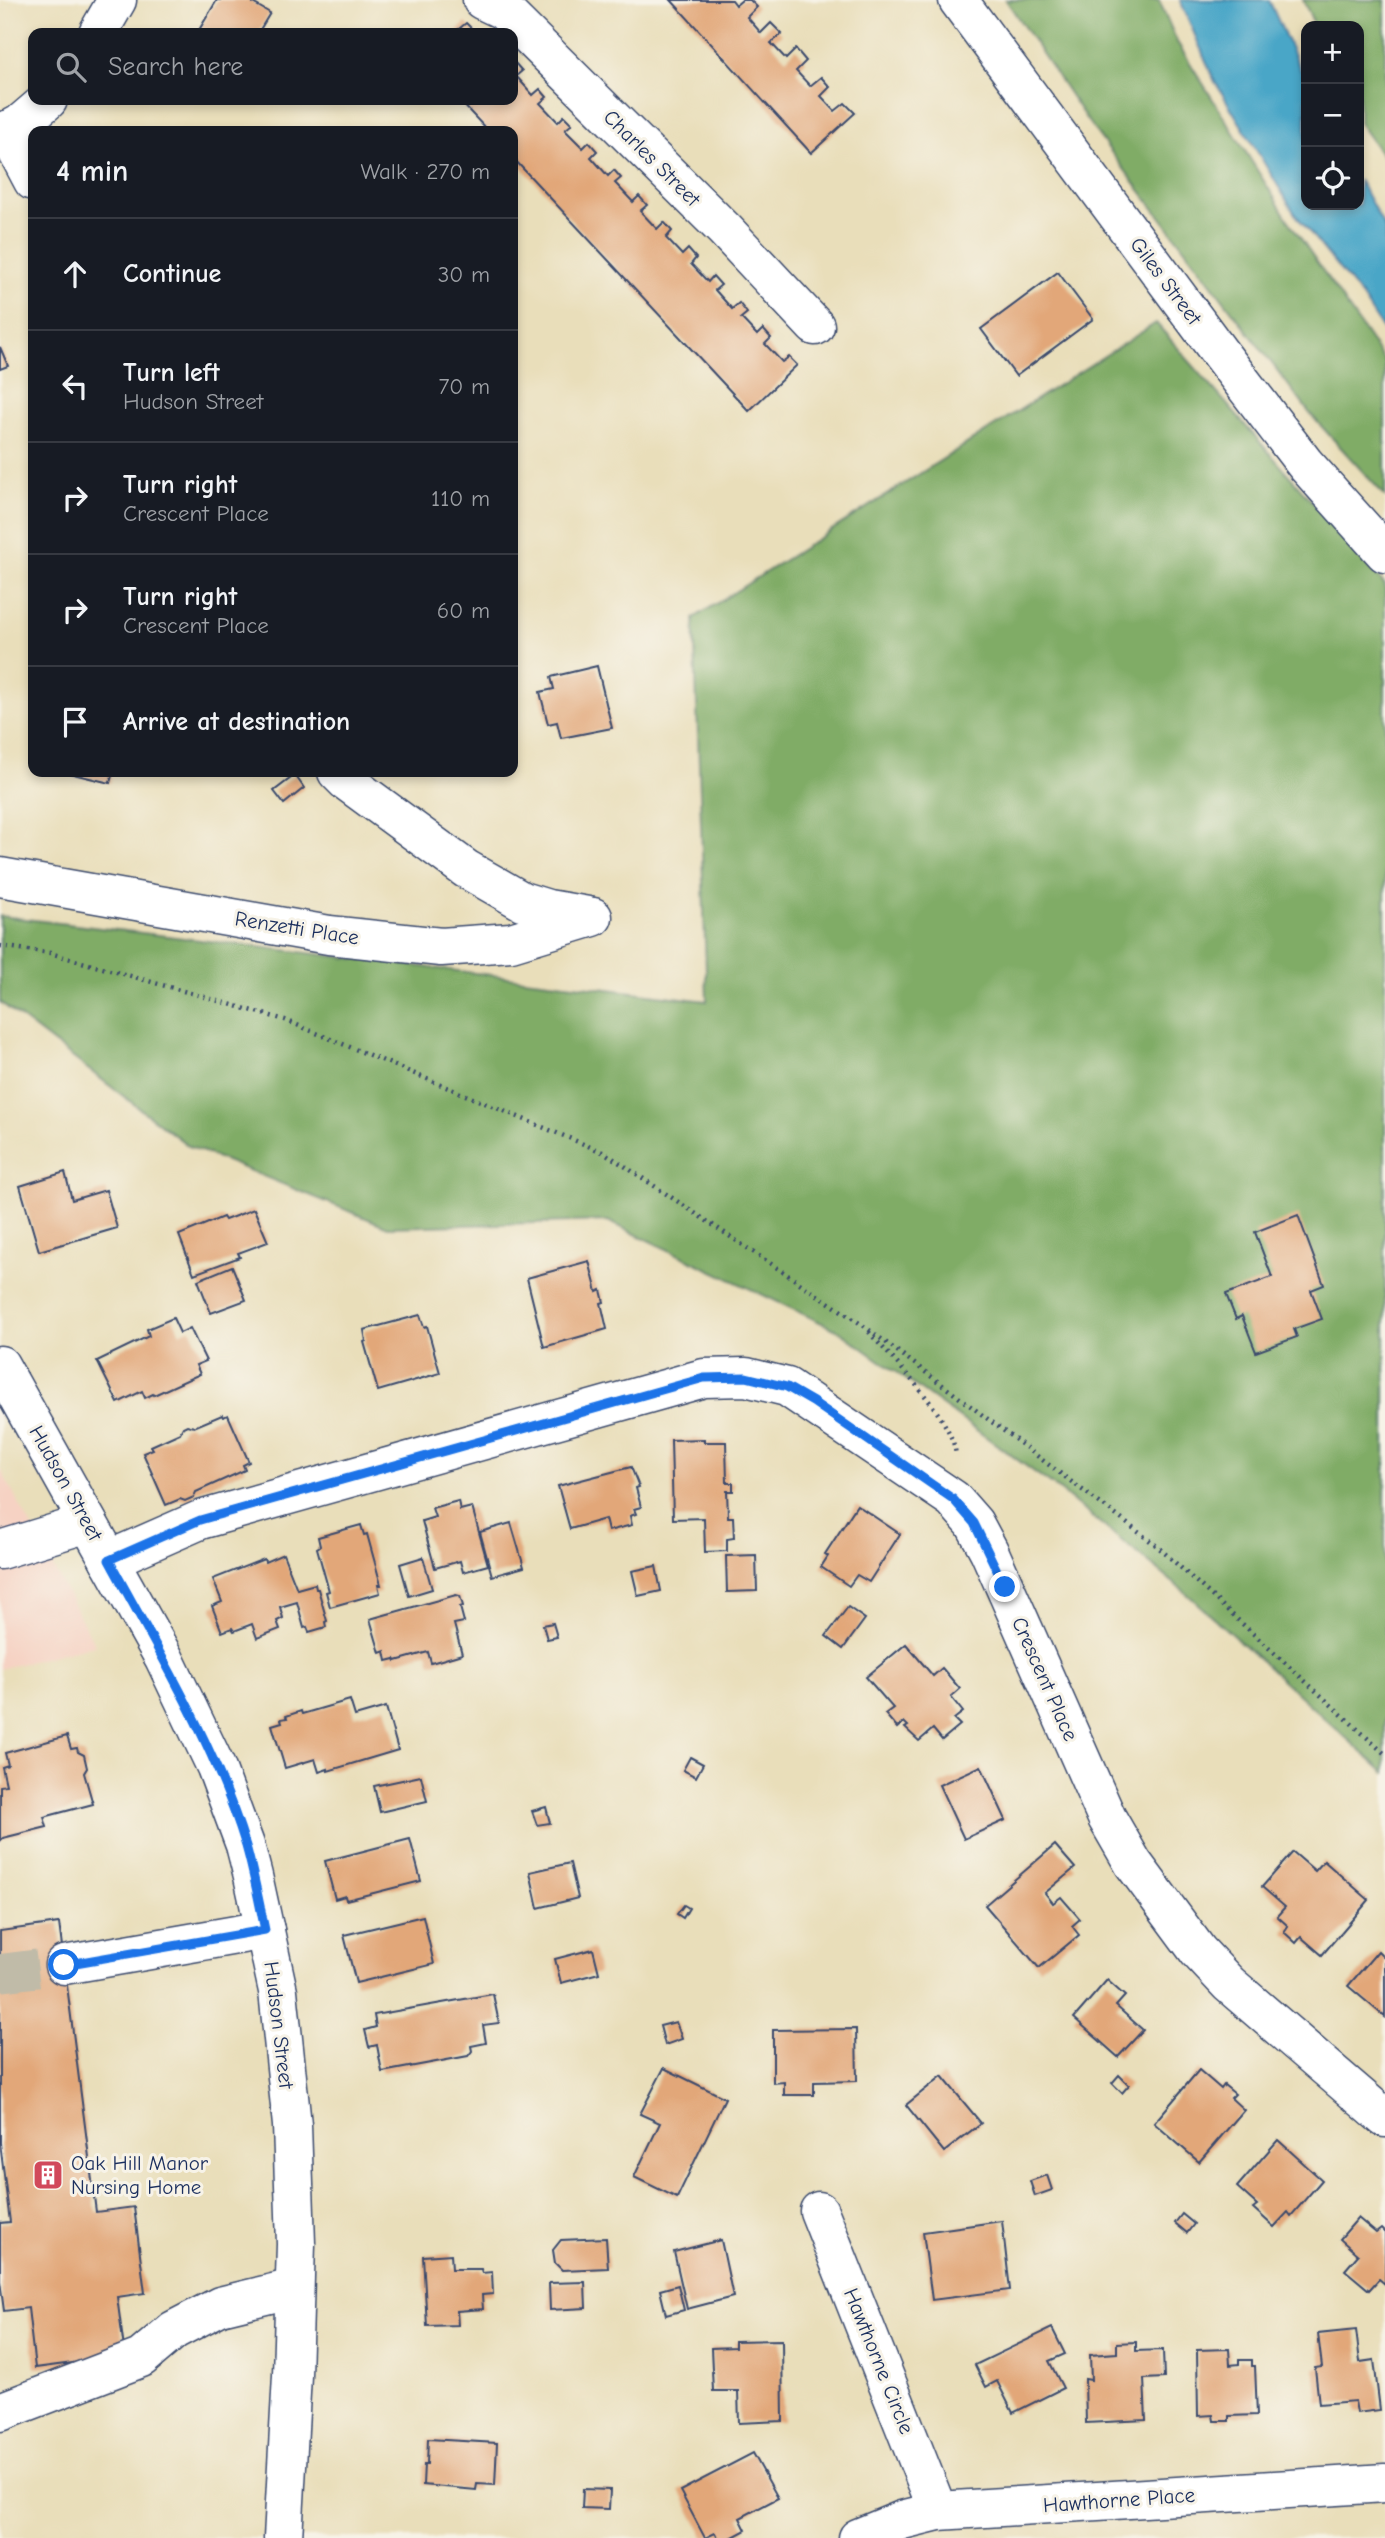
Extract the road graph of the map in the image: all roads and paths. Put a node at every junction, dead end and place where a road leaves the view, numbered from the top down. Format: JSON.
{"nodes":[{"id":1,"x":117,"y":0,"type":"edge"},
{"id":2,"x":482,"y":0,"type":"edge"},
{"id":3,"x":958,"y":0,"type":"edge"},
{"id":4,"x":101,"y":28,"type":"edge"},
{"id":5,"x":42,"y":105,"type":"edge"},
{"id":6,"x":3,"y":133,"type":"edge"},
{"id":7,"x":28,"y":173,"type":"edge"},
{"id":8,"x":815,"y":326,"type":"dead end"},
{"id":9,"x":1385,"y":553,"type":"edge"},
{"id":10,"x":342,"y":777,"type":"edge"},
{"id":11,"x":0,"y":877,"type":"edge"},
{"id":12,"x":0,"y":946,"type":"edge"},
{"id":13,"x":864,"y":1326,"type":"junction"},
{"id":14,"x":0,"y":1364,"type":"edge"},
{"id":15,"x":953,"y":1499,"type":"junction"},
{"id":16,"x":88,"y":1522,"type":"junction"},
{"id":17,"x":0,"y":1550,"type":"edge"},
{"id":18,"x":109,"y":1560,"type":"junction"},
{"id":19,"x":1385,"y":1754,"type":"edge"},
{"id":20,"x":265,"y":1930,"type":"junction"},
{"id":21,"x":64,"y":1965,"type":"tunnel mouth"},
{"id":22,"x":1385,"y":2118,"type":"edge"},
{"id":23,"x":819,"y":2211,"type":"dead end"},
{"id":24,"x":294,"y":2288,"type":"junction"},
{"id":25,"x":0,"y":2412,"type":"edge"},
{"id":26,"x":1385,"y":2483,"type":"edge"},
{"id":27,"x":938,"y":2511,"type":"junction"},
{"id":28,"x":283,"y":2538,"type":"edge"},
{"id":29,"x":858,"y":2538,"type":"edge"}],
"edges":[{"from":1,"to":4,"type":"street"},
{"from":2,"to":8,"type":"street","name":"Charles Street"},
{"from":3,"to":9,"type":"street","name":"Giles Street"},
{"from":5,"to":6,"type":"street"},
{"from":6,"to":7,"type":"street"},
{"from":10,"to":11,"type":"street","name":"Renzetti Place"},
{"from":12,"to":13,"type":"path"},
{"from":13,"to":15,"type":"path"},
{"from":13,"to":19,"type":"path"},
{"from":14,"to":16,"type":"street","name":"Hudson Street"},
{"from":15,"to":18,"type":"street","name":"Crescent Place"},
{"from":15,"to":22,"type":"street","name":"Crescent Place"},
{"from":16,"to":17,"type":"street"},
{"from":16,"to":18,"type":"street","name":"Hudson Street"},
{"from":18,"to":20,"type":"street","name":"Hudson Street"},
{"from":20,"to":21,"type":"street"},
{"from":20,"to":24,"type":"street","name":"Hudson Street"},
{"from":23,"to":27,"type":"street","name":"Hawthorne Circle"},
{"from":24,"to":25,"type":"street"},
{"from":24,"to":28,"type":"street","name":"Hudson Street"},
{"from":26,"to":27,"type":"street","name":"Hawthorne Place"},
{"from":27,"to":29,"type":"street","name":"Hawthorne Place"}]}
